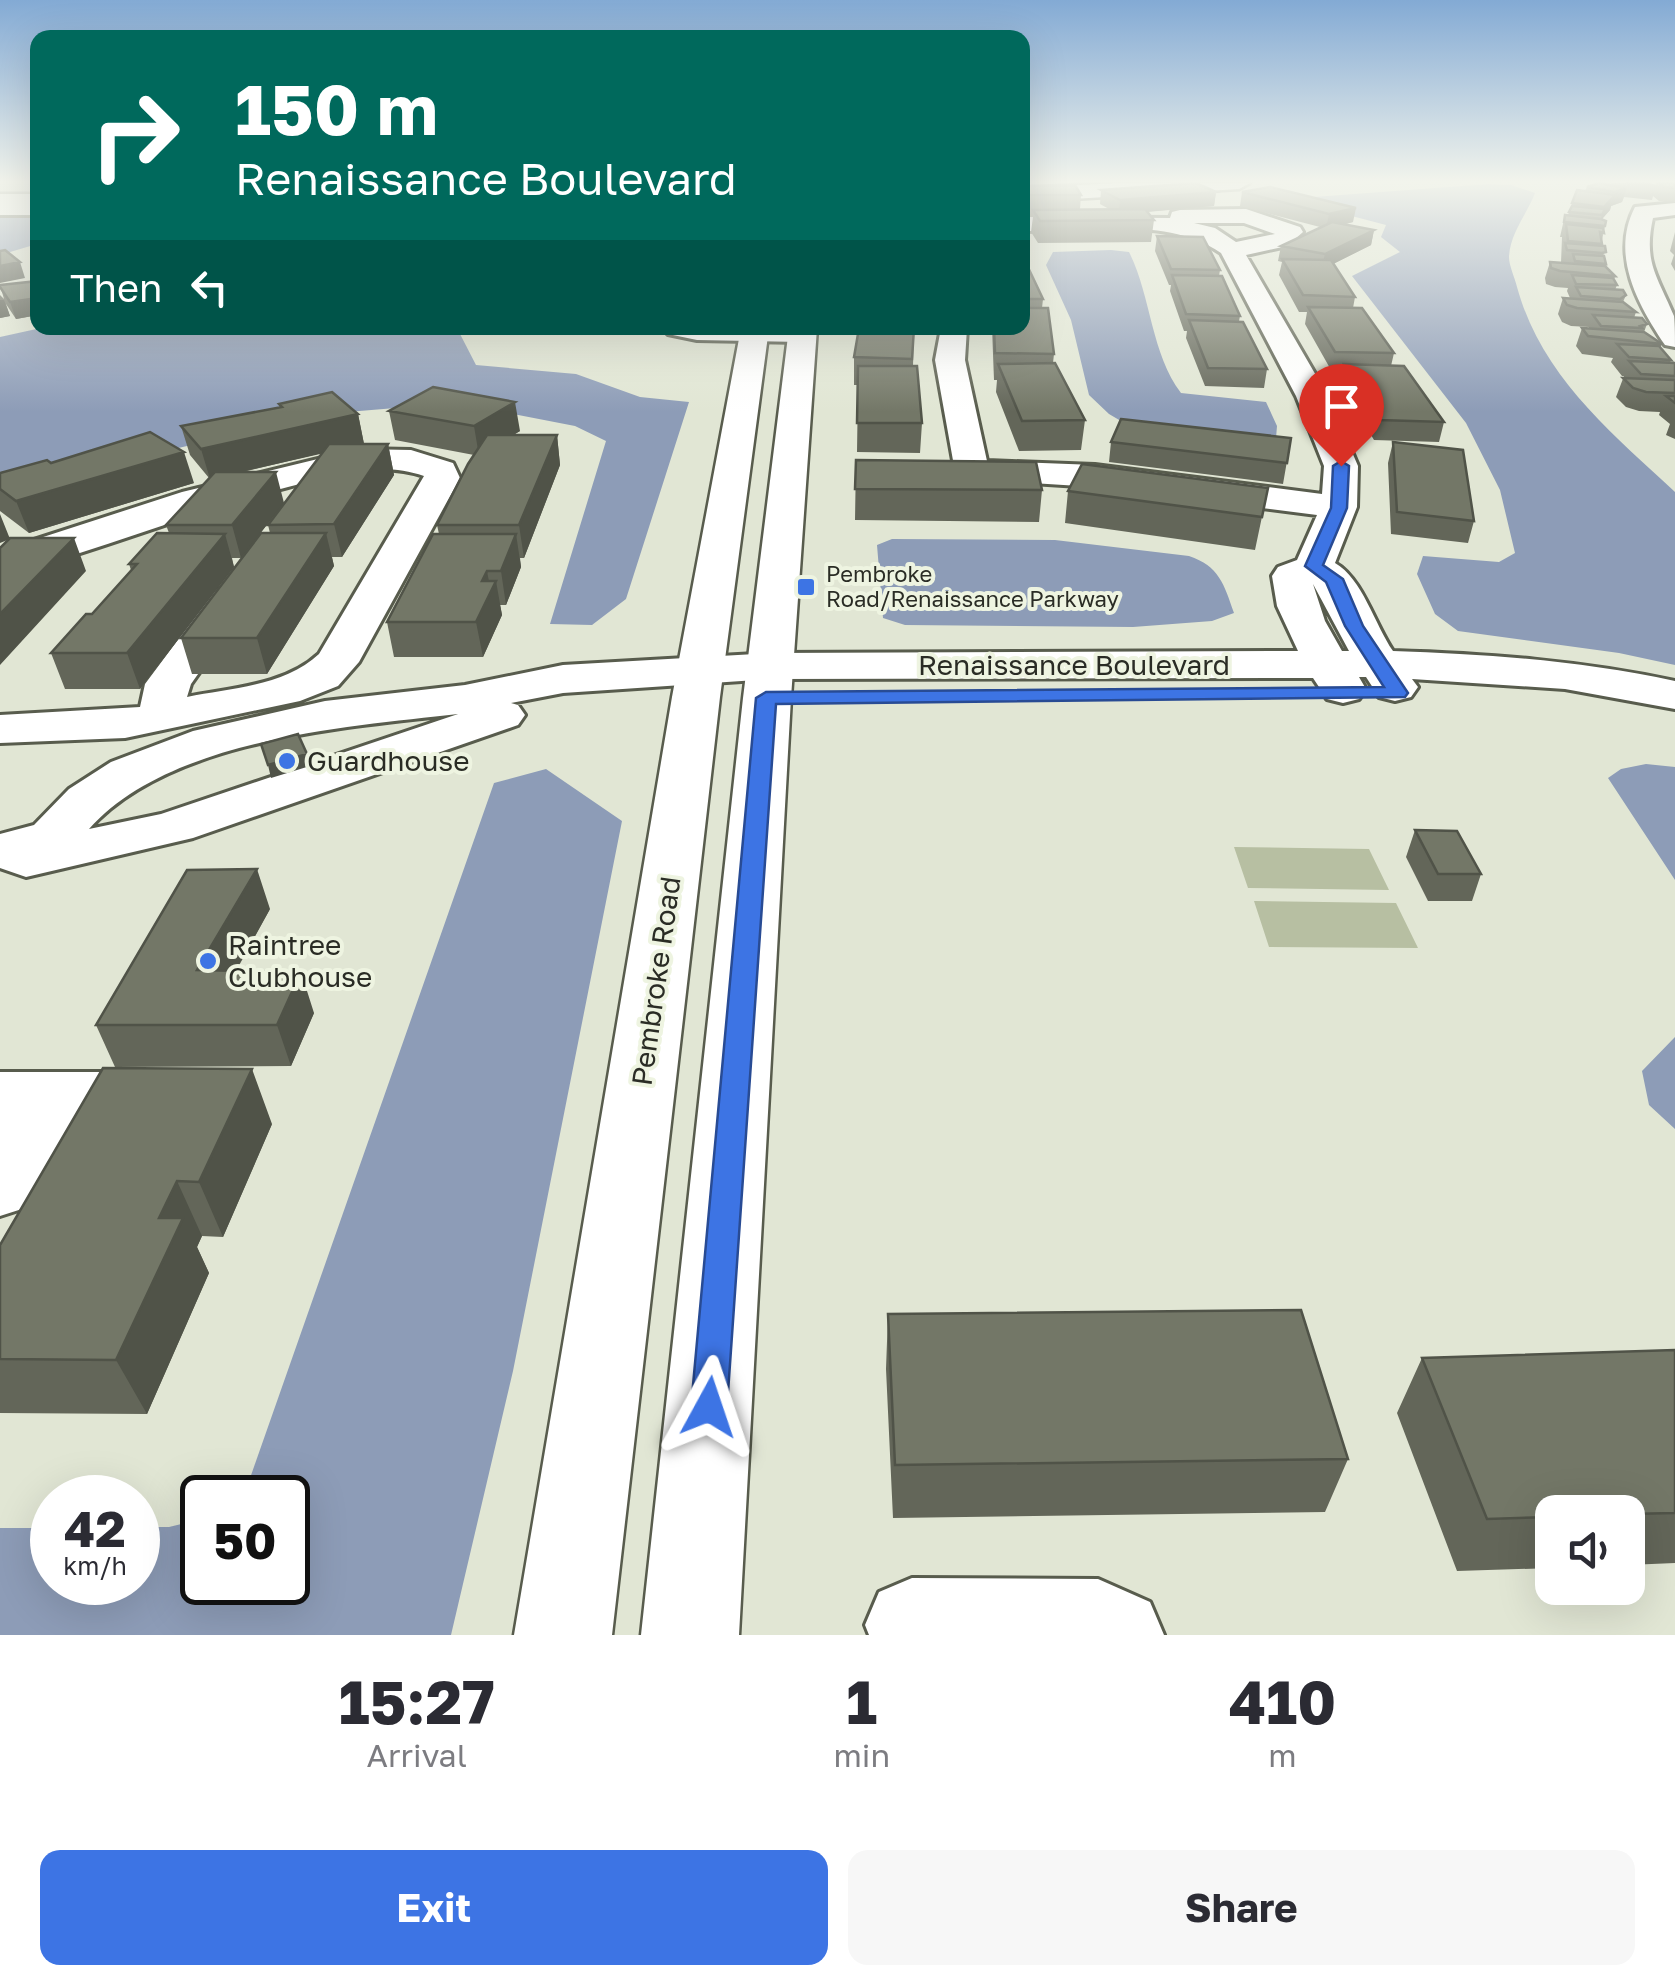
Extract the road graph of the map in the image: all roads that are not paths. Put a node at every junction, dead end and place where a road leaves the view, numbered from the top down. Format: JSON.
{"nodes":[{"id":1,"x":1230,"y":259,"type":"edge"},
{"id":2,"x":1638,"y":259,"type":"edge"},
{"id":3,"x":754,"y":335,"type":"edge"},
{"id":4,"x":801,"y":335,"type":"edge"},
{"id":5,"x":953,"y":335,"type":"edge"},
{"id":6,"x":1675,"y":340,"type":"edge"},
{"id":7,"x":936,"y":471,"type":"edge"},
{"id":8,"x":972,"y":471,"type":"junction"},
{"id":9,"x":1339,"y":508,"type":"junction"},
{"id":10,"x":0,"y":564,"type":"edge"},
{"id":11,"x":248,"y":574,"type":"edge"},
{"id":12,"x":1363,"y":679,"type":"junction"},
{"id":13,"x":733,"y":683,"type":"junction"},
{"id":14,"x":1675,"y":695,"type":"edge"},
{"id":15,"x":466,"y":699,"type":"junction"},
{"id":16,"x":164,"y":716,"type":"junction"},
{"id":17,"x":1675,"y":720,"type":"edge"},
{"id":18,"x":0,"y":729,"type":"edge"},
{"id":19,"x":177,"y":804,"type":"junction"},
{"id":20,"x":54,"y":837,"type":"junction"},
{"id":21,"x":0,"y":851,"type":"edge"},
{"id":22,"x":0,"y":863,"type":"edge"},
{"id":23,"x":27,"y":1097,"type":"edge"},
{"id":24,"x":226,"y":1097,"type":"edge"},
{"id":25,"x":0,"y":1186,"type":"edge"},
{"id":26,"x":912,"y":1625,"type":"dead end"},
{"id":27,"x":562,"y":1635,"type":"edge"},
{"id":28,"x":690,"y":1635,"type":"edge"},
{"id":29,"x":1117,"y":1635,"type":"edge"}],
"edges":[{"from":1,"to":9,"type":"street"},
{"from":2,"to":6,"type":"street"},
{"from":3,"to":13,"type":"main road","name":"Pembroke Road"},
{"from":4,"to":13,"type":"main road","name":"Pembroke Road"},
{"from":5,"to":8,"type":"street"},
{"from":7,"to":8,"type":"street"},
{"from":8,"to":9,"type":"street"},
{"from":9,"to":12,"type":"street"},
{"from":10,"to":16,"type":"street"},
{"from":11,"to":16,"type":"street"},
{"from":12,"to":13,"type":"street","name":"Renaissance Boulevard"},
{"from":12,"to":14,"type":"street","name":"Renaissance Boulevard"},
{"from":12,"to":17,"type":"street","name":"Renaissance Boulevard"},
{"from":13,"to":15,"type":"street"},
{"from":13,"to":19,"type":"street"},
{"from":13,"to":27,"type":"main road","name":"Pembroke Road"},
{"from":13,"to":28,"type":"main road","name":"Pembroke Road"},
{"from":15,"to":19,"type":"street"},
{"from":15,"to":20,"type":"street"},
{"from":16,"to":18,"type":"street"},
{"from":19,"to":20,"type":"street"},
{"from":19,"to":22,"type":"street"},
{"from":20,"to":21,"type":"street"},
{"from":23,"to":24,"type":"street"},
{"from":23,"to":25,"type":"street"},
{"from":26,"to":29,"type":"street"}]}
